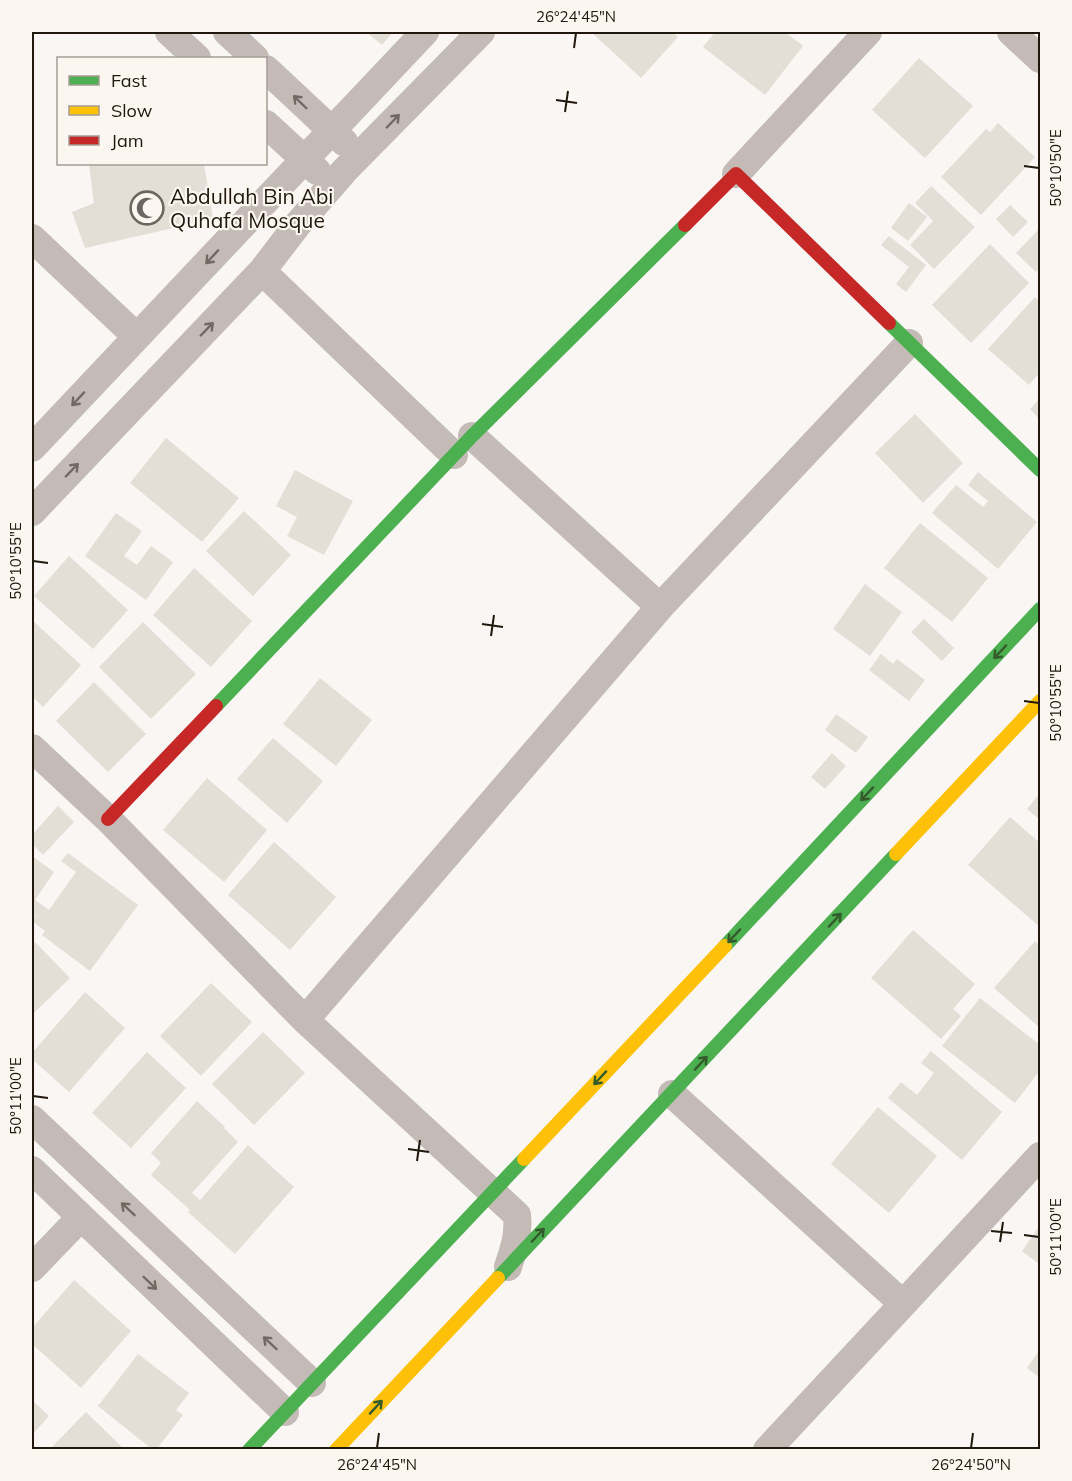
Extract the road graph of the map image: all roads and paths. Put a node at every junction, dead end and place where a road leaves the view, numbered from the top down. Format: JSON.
{"nodes":[{"id":1,"x":169,"y":32,"type":"edge"},
{"id":2,"x":227,"y":32,"type":"edge"},
{"id":3,"x":425,"y":32,"type":"edge"},
{"id":4,"x":481,"y":32,"type":"edge"},
{"id":5,"x":868,"y":32,"type":"edge"},
{"id":6,"x":1011,"y":32,"type":"edge"},
{"id":7,"x":196,"y":57,"type":"edge"},
{"id":8,"x":254,"y":57,"type":"edge"},
{"id":9,"x":1041,"y":59,"type":"edge"},
{"id":10,"x":267,"y":70,"type":"edge"},
{"id":11,"x":267,"y":125,"type":"edge"},
{"id":12,"x":332,"y":131,"type":"junction"},
{"id":13,"x":359,"y":156,"type":"junction"},
{"id":14,"x":304,"y":160,"type":"junction"},
{"id":15,"x":736,"y":174,"type":"junction"},
{"id":16,"x":332,"y":185,"type":"junction"},
{"id":17,"x":32,"y":238,"type":"edge"},
{"id":18,"x":262,"y":272,"type":"junction"},
{"id":19,"x":137,"y":337,"type":"junction"},
{"id":20,"x":909,"y":343,"type":"junction"},
{"id":21,"x":463,"y":446,"type":"junction"},
{"id":22,"x":32,"y":448,"type":"edge"},
{"id":23,"x":1041,"y":470,"type":"edge"},
{"id":24,"x":32,"y":512,"type":"edge"},
{"id":25,"x":660,"y":607,"type":"junction"},
{"id":26,"x":1041,"y":609,"type":"edge"},
{"id":27,"x":1041,"y":701,"type":"edge"},
{"id":28,"x":32,"y":748,"type":"edge"},
{"id":29,"x":108,"y":819,"type":"junction"},
{"id":30,"x":306,"y":1020,"type":"junction"},
{"id":31,"x":672,"y":1094,"type":"junction"},
{"id":32,"x":32,"y":1119,"type":"edge"},
{"id":33,"x":1041,"y":1156,"type":"edge"},
{"id":34,"x":32,"y":1170,"type":"edge"},
{"id":35,"x":492,"y":1192,"type":"junction"},
{"id":36,"x":81,"y":1217,"type":"junction"},
{"id":37,"x":508,"y":1267,"type":"junction"},
{"id":38,"x":32,"y":1268,"type":"edge"},
{"id":39,"x":903,"y":1304,"type":"junction"},
{"id":40,"x":312,"y":1383,"type":"junction"},
{"id":41,"x":285,"y":1412,"type":"junction"},
{"id":42,"x":249,"y":1449,"type":"edge"},
{"id":43,"x":336,"y":1449,"type":"edge"},
{"id":44,"x":767,"y":1449,"type":"edge"}],
"edges":[{"from":1,"to":7,"type":"street"},
{"from":2,"to":8,"type":"street"},
{"from":3,"to":12,"type":"street"},
{"from":13,"to":4,"type":"street","one_way":true},
{"from":5,"to":15,"type":"street"},
{"from":6,"to":9,"type":"street"},
{"from":12,"to":10,"type":"street","one_way":true},
{"from":11,"to":14,"type":"street"},
{"from":12,"to":13,"type":"street"},
{"from":12,"to":14,"type":"street"},
{"from":13,"to":16,"type":"street"},
{"from":14,"to":16,"type":"street"},
{"from":14,"to":19,"type":"street","one_way":true},
{"from":15,"to":20,"type":"street"},
{"from":15,"to":21,"type":"street"},
{"from":16,"to":18,"type":"street"},
{"from":17,"to":19,"type":"street"},
{"from":18,"to":21,"type":"street"},
{"from":24,"to":18,"type":"street","one_way":true},
{"from":19,"to":22,"type":"street","one_way":true},
{"from":20,"to":23,"type":"street"},
{"from":20,"to":25,"type":"street"},
{"from":21,"to":25,"type":"street"},
{"from":21,"to":29,"type":"street"},
{"from":25,"to":30,"type":"street"},
{"from":26,"to":35,"type":"street","one_way":true},
{"from":31,"to":27,"type":"street","one_way":true},
{"from":28,"to":29,"type":"street"},
{"from":29,"to":30,"type":"street"},
{"from":30,"to":35,"type":"street"},
{"from":37,"to":31,"type":"street","one_way":true},
{"from":31,"to":39,"type":"street"},
{"from":40,"to":32,"type":"street","one_way":true},
{"from":33,"to":39,"type":"street"},
{"from":34,"to":36,"type":"street"},
{"from":35,"to":37,"type":"street"},
{"from":35,"to":40,"type":"street"},
{"from":36,"to":38,"type":"street"},
{"from":36,"to":41,"type":"street","one_way":true},
{"from":43,"to":37,"type":"street","one_way":true},
{"from":39,"to":44,"type":"street"},
{"from":40,"to":41,"type":"street"},
{"from":41,"to":42,"type":"street"}]}
